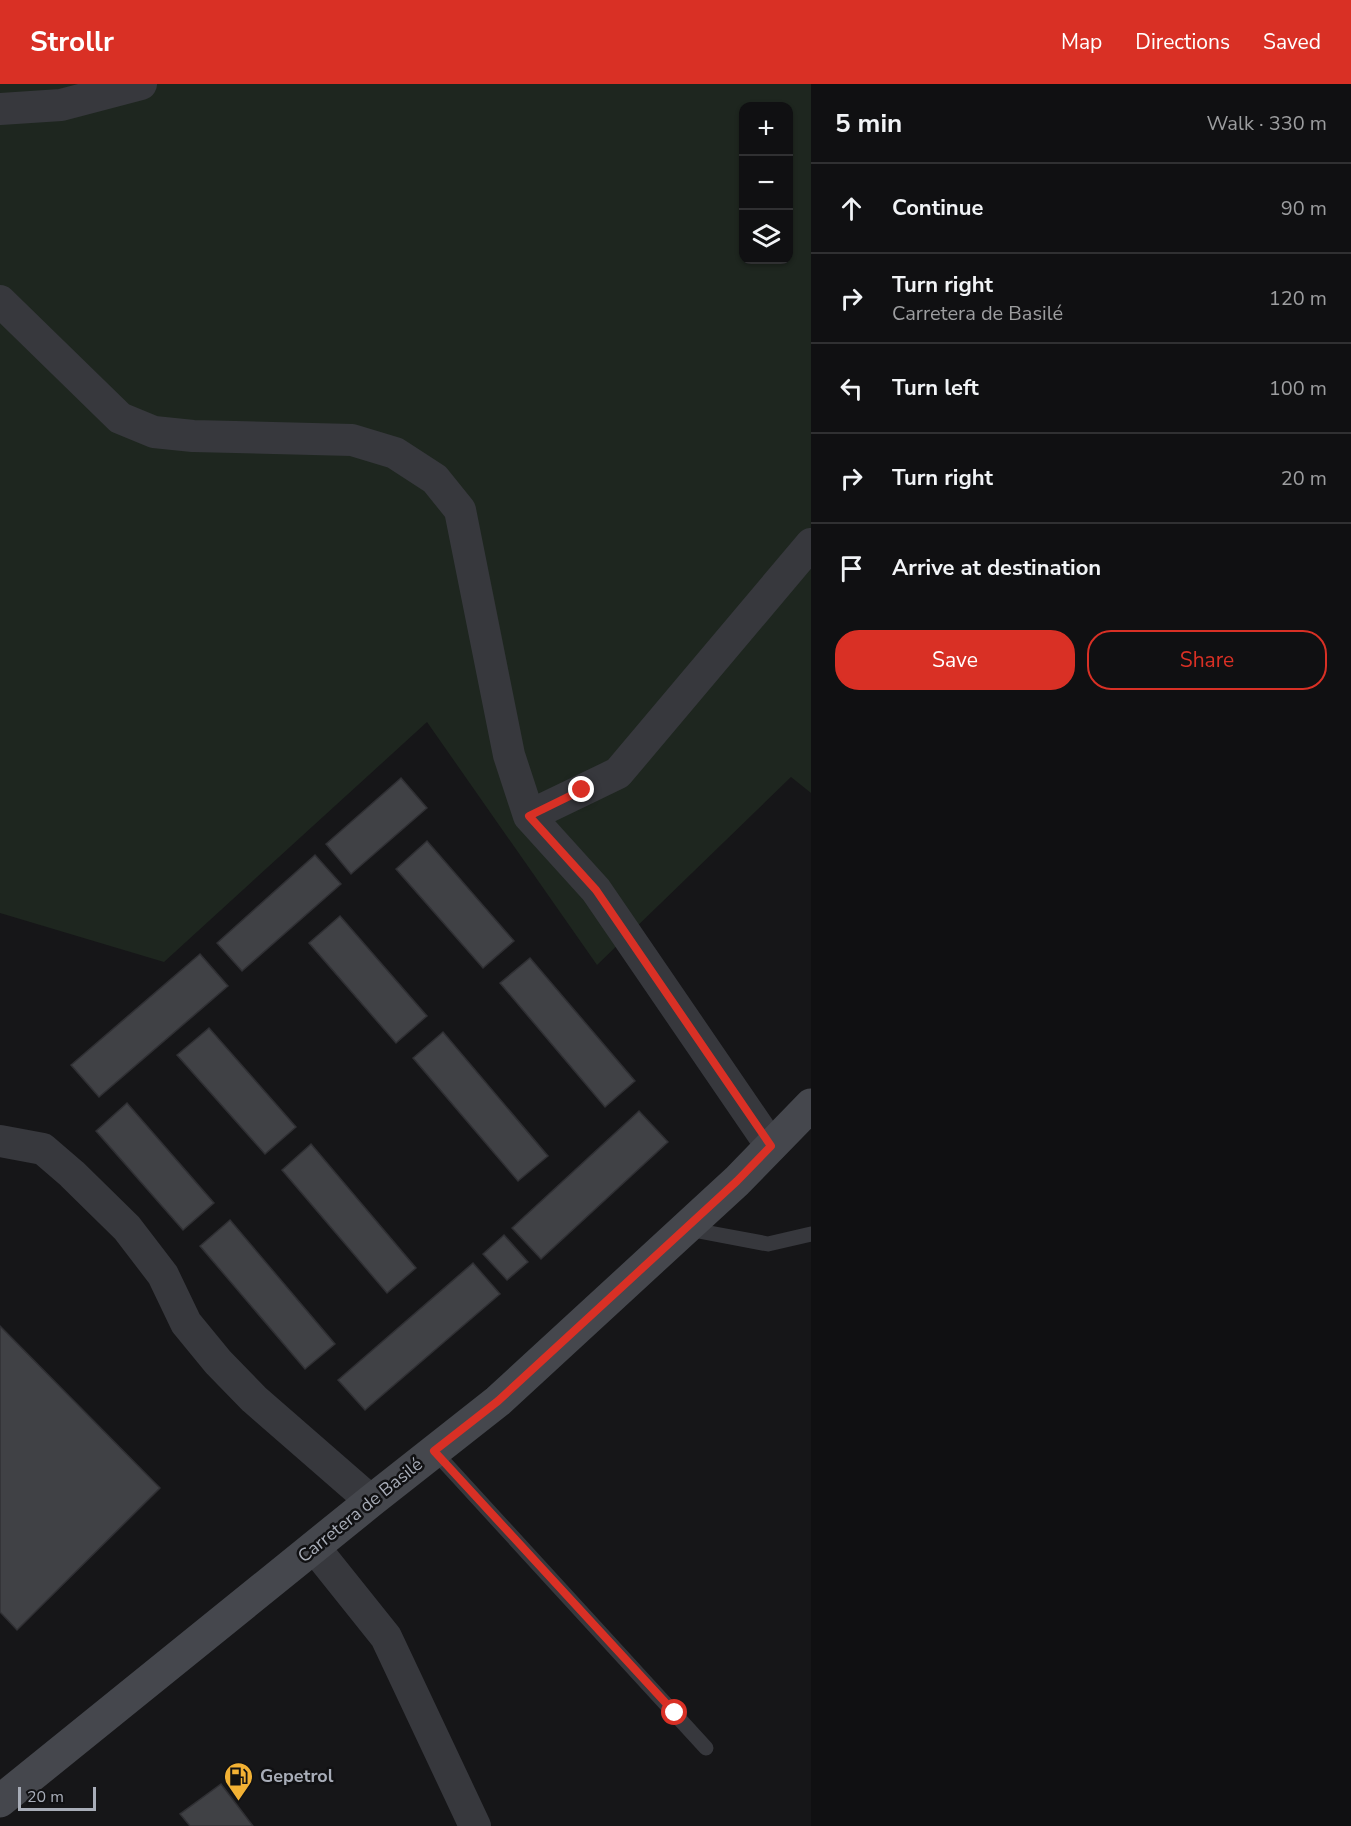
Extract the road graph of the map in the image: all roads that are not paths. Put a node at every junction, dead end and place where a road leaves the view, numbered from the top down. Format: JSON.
{"nodes":[{"id":1,"x":141,"y":84,"type":"edge"},
{"id":2,"x":0,"y":109,"type":"edge"},
{"id":3,"x":0,"y":301,"type":"edge"},
{"id":4,"x":811,"y":544,"type":"edge"},
{"id":5,"x":529,"y":816,"type":"junction"},
{"id":6,"x":808,"y":1111,"type":"edge"},
{"id":7,"x":0,"y":1141,"type":"edge"},
{"id":8,"x":771,"y":1146,"type":"junction"},
{"id":9,"x":685,"y":1228,"type":"junction"},
{"id":10,"x":811,"y":1234,"type":"edge"},
{"id":11,"x":434,"y":1451,"type":"junction"},
{"id":12,"x":371,"y":1501,"type":"junction"},
{"id":13,"x":314,"y":1547,"type":"junction"},
{"id":14,"x":706,"y":1748,"type":"dead end"},
{"id":15,"x":0,"y":1801,"type":"edge"},
{"id":16,"x":475,"y":1826,"type":"edge"}],
"edges":[{"from":1,"to":2,"type":"street"},
{"from":3,"to":5,"type":"street"},
{"from":4,"to":5,"type":"street"},
{"from":5,"to":8,"type":"street"},
{"from":6,"to":8,"type":"street","name":"Carretera de Basilé"},
{"from":7,"to":12,"type":"street"},
{"from":8,"to":9,"type":"street","name":"Carretera de Basilé"},
{"from":9,"to":10,"type":"lane"},
{"from":9,"to":11,"type":"street","name":"Carretera de Basilé"},
{"from":11,"to":12,"type":"street","name":"Carretera de Basilé"},
{"from":11,"to":14,"type":"lane"},
{"from":12,"to":13,"type":"street","name":"Carretera de Basilé"},
{"from":13,"to":15,"type":"street","name":"Carretera de Basilé"},
{"from":13,"to":16,"type":"street"}]}
